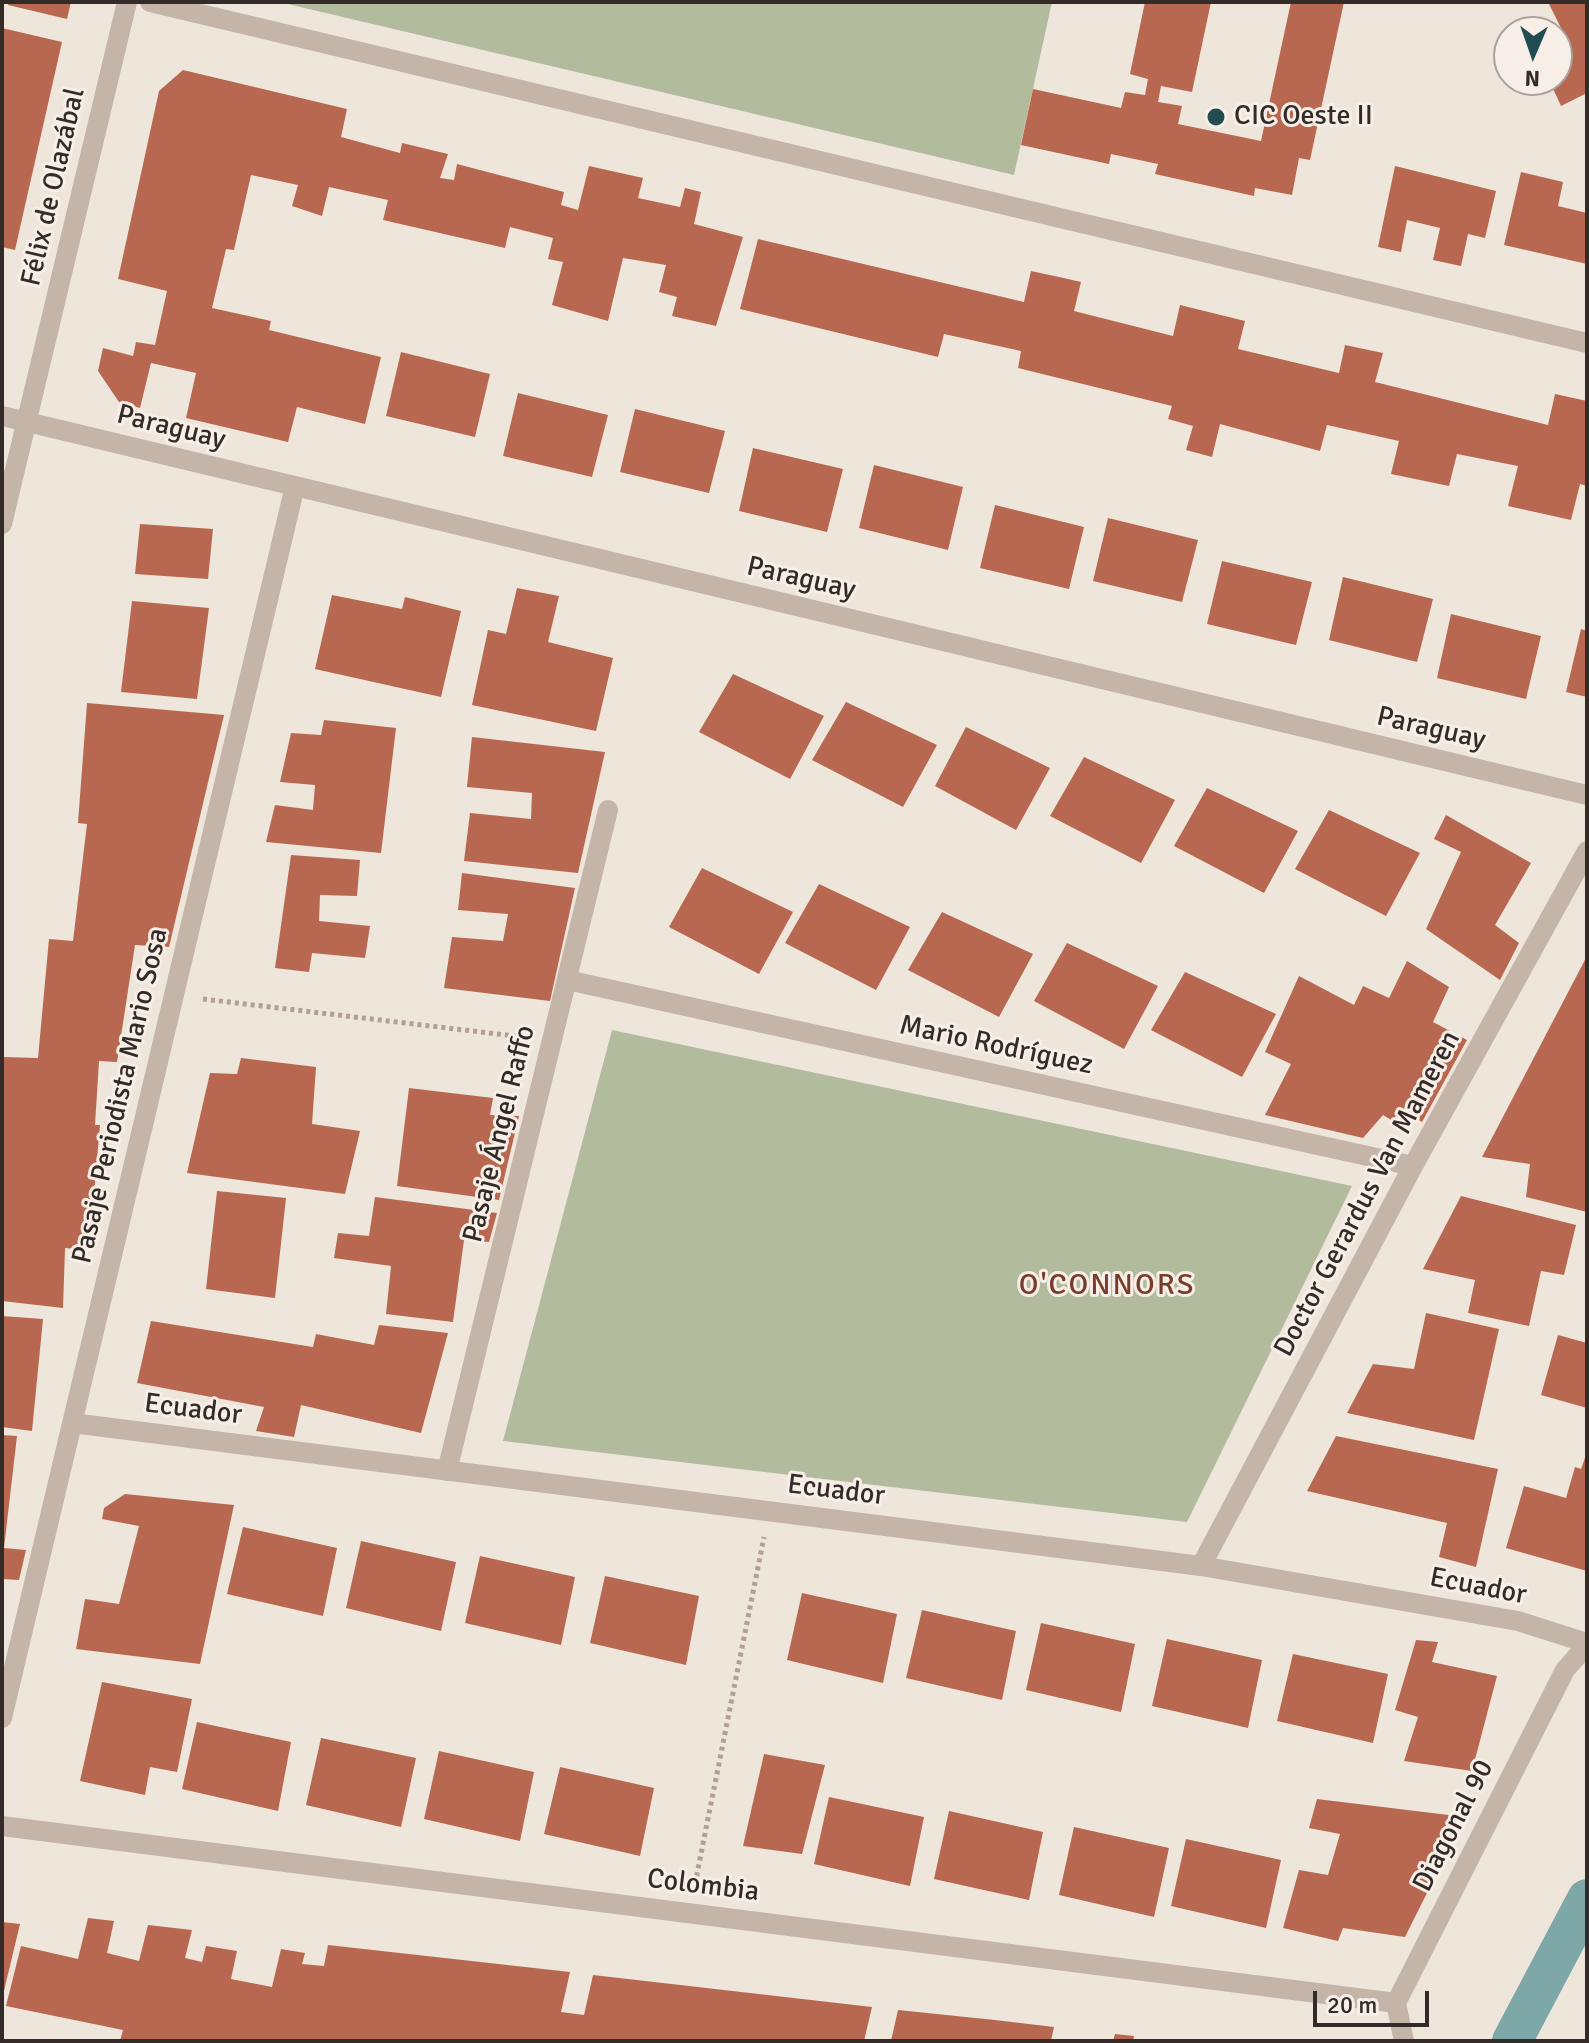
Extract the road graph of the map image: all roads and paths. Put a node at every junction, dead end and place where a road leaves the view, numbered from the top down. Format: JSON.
{"nodes":[{"id":1,"x":127,"y":2,"type":"edge"},
{"id":2,"x":150,"y":2,"type":"edge"},
{"id":3,"x":1587,"y":343,"type":"edge"},
{"id":4,"x":2,"y":416,"type":"edge"},
{"id":5,"x":27,"y":422,"type":"junction"},
{"id":6,"x":295,"y":486,"type":"junction"},
{"id":7,"x":2,"y":524,"type":"edge"},
{"id":8,"x":1587,"y":795,"type":"edge"},
{"id":9,"x":608,"y":810,"type":"dead end"},
{"id":10,"x":1587,"y":851,"type":"edge"},
{"id":11,"x":567,"y":980,"type":"junction"},
{"id":12,"x":174,"y":995,"type":"junction"},
{"id":13,"x":552,"y":1041,"type":"junction"},
{"id":14,"x":1413,"y":1166,"type":"junction"},
{"id":15,"x":72,"y":1423,"type":"junction"},
{"id":16,"x":447,"y":1471,"type":"junction"},
{"id":17,"x":769,"y":1511,"type":"junction"},
{"id":18,"x":1201,"y":1566,"type":"junction"},
{"id":19,"x":1587,"y":1644,"type":"edge"},
{"id":20,"x":2,"y":1718,"type":"edge"},
{"id":21,"x":2,"y":1826,"type":"edge"},
{"id":22,"x":690,"y":1913,"type":"junction"},
{"id":23,"x":1396,"y":2003,"type":"junction"},
{"id":24,"x":1404,"y":2041,"type":"edge"}],
"edges":[{"from":1,"to":5,"type":"street","name":"Félix de Olazábal"},
{"from":2,"to":3,"type":"street"},
{"from":4,"to":5,"type":"street","name":"Paraguay"},
{"from":5,"to":6,"type":"street","name":"Paraguay"},
{"from":5,"to":7,"type":"street","name":"Félix de Olazábal"},
{"from":6,"to":8,"type":"street","name":"Paraguay"},
{"from":6,"to":12,"type":"street","name":"Pasaje Periodista Mario Sosa"},
{"from":9,"to":11,"type":"street","name":"Pasaje Ángel Raffo"},
{"from":10,"to":14,"type":"street","name":"Doctor Gerardus Van Mameren"},
{"from":11,"to":13,"type":"street","name":"Pasaje Ángel Raffo"},
{"from":11,"to":14,"type":"street","name":"Mario Rodríguez"},
{"from":12,"to":13,"type":"path"},
{"from":12,"to":15,"type":"street","name":"Pasaje Periodista Mario Sosa"},
{"from":13,"to":16,"type":"street","name":"Pasaje Ángel Raffo"},
{"from":14,"to":18,"type":"street","name":"Doctor Gerardus Van Mameren"},
{"from":15,"to":16,"type":"street","name":"Ecuador"},
{"from":15,"to":20,"type":"street","name":"Pasaje Periodista Mario Sosa"},
{"from":16,"to":17,"type":"street","name":"Ecuador"},
{"from":17,"to":18,"type":"street","name":"Ecuador"},
{"from":17,"to":22,"type":"path"},
{"from":18,"to":19,"type":"street","name":"Ecuador"},
{"from":19,"to":23,"type":"street","name":"Diagonal 90"},
{"from":21,"to":22,"type":"street","name":"Colombia"},
{"from":22,"to":23,"type":"street","name":"Colombia"},
{"from":23,"to":24,"type":"street"}]}
